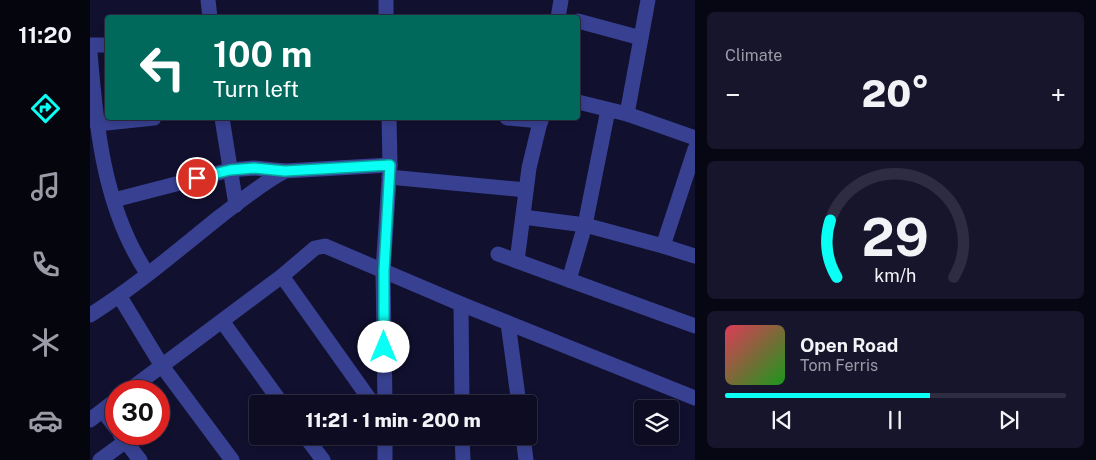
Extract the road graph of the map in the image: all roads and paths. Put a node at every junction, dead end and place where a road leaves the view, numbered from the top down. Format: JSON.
{"nodes":[{"id":1,"x":208,"y":0,"type":"edge"},
{"id":2,"x":386,"y":0,"type":"edge"},
{"id":3,"x":561,"y":0,"type":"edge"},
{"id":4,"x":648,"y":0,"type":"edge"},
{"id":5,"x":210,"y":15,"type":"edge"},
{"id":6,"x":386,"y":15,"type":"edge"},
{"id":7,"x":560,"y":15,"type":"edge"},
{"id":8,"x":580,"y":22,"type":"edge"},
{"id":9,"x":641,"y":38,"type":"junction"},
{"id":10,"x":90,"y":45,"type":"edge"},
{"id":11,"x":105,"y":45,"type":"edge"},
{"id":12,"x":90,"y":52,"type":"edge"},
{"id":13,"x":580,"y":103,"type":"edge"},
{"id":14,"x":608,"y":110,"type":"junction"},
{"id":15,"x":627,"y":114,"type":"junction"},
{"id":16,"x":94,"y":116,"type":"edge"},
{"id":17,"x":222,"y":120,"type":"edge"},
{"id":18,"x":389,"y":120,"type":"edge"},
{"id":19,"x":541,"y":120,"type":"edge"},
{"id":20,"x":695,"y":138,"type":"edge"},
{"id":21,"x":695,"y":149,"type":"edge"},
{"id":22,"x":230,"y":170,"type":"junction"},
{"id":23,"x":285,"y":171,"type":"junction"},
{"id":24,"x":389,"y":171,"type":"junction"},
{"id":25,"x":526,"y":190,"type":"junction"},
{"id":26,"x":114,"y":200,"type":"junction"},
{"id":27,"x":236,"y":205,"type":"junction"},
{"id":28,"x":523,"y":217,"type":"junction"},
{"id":29,"x":585,"y":225,"type":"junction"},
{"id":30,"x":663,"y":246,"type":"junction"},
{"id":31,"x":498,"y":254,"type":"dead end"},
{"id":32,"x":695,"y":256,"type":"edge"},
{"id":33,"x":517,"y":261,"type":"junction"},
{"id":34,"x":384,"y":271,"type":"junction"},
{"id":35,"x":147,"y":274,"type":"junction"},
{"id":36,"x":282,"y":276,"type":"junction"},
{"id":37,"x":568,"y":280,"type":"junction"},
{"id":38,"x":120,"y":297,"type":"junction"},
{"id":39,"x":461,"y":304,"type":"junction"},
{"id":40,"x":90,"y":315,"type":"edge"},
{"id":41,"x":222,"y":321,"type":"junction"},
{"id":42,"x":508,"y":323,"type":"junction"},
{"id":43,"x":695,"y":326,"type":"edge"},
{"id":44,"x":162,"y":366,"type":"junction"},
{"id":45,"x":143,"y":380,"type":"edge"},
{"id":46,"x":275,"y":395,"type":"edge"},
{"id":47,"x":367,"y":395,"type":"edge"},
{"id":48,"x":385,"y":395,"type":"edge"},
{"id":49,"x":462,"y":395,"type":"edge"},
{"id":50,"x":518,"y":395,"type":"edge"},
{"id":51,"x":695,"y":398,"type":"edge"},
{"id":52,"x":103,"y":411,"type":"joint"},
{"id":53,"x":105,"y":414,"type":"edge"},
{"id":54,"x":90,"y":420,"type":"edge"},
{"id":55,"x":115,"y":445,"type":"edge"},
{"id":56,"x":129,"y":445,"type":"edge"},
{"id":57,"x":311,"y":445,"type":"edge"},
{"id":58,"x":385,"y":445,"type":"edge"},
{"id":59,"x":462,"y":445,"type":"edge"},
{"id":60,"x":523,"y":445,"type":"edge"},
{"id":61,"x":100,"y":460,"type":"edge"},
{"id":62,"x":140,"y":460,"type":"edge"},
{"id":63,"x":232,"y":460,"type":"edge"},
{"id":64,"x":322,"y":460,"type":"edge"},
{"id":65,"x":385,"y":460,"type":"edge"},
{"id":66,"x":463,"y":460,"type":"edge"},
{"id":67,"x":523,"y":460,"type":"edge"}],
"edges":[{"from":1,"to":5,"type":"street"},
{"from":2,"to":6,"type":"street"},
{"from":3,"to":7,"type":"street"},
{"from":4,"to":9,"type":"street"},
{"from":8,"to":9,"type":"street"},
{"from":9,"to":15,"type":"street"},
{"from":10,"to":11,"type":"street"},
{"from":12,"to":16,"type":"street"},
{"from":13,"to":14,"type":"street"},
{"from":14,"to":15,"type":"street"},
{"from":14,"to":29,"type":"street"},
{"from":15,"to":20,"type":"street"},
{"from":16,"to":26,"type":"street"},
{"from":17,"to":22,"type":"street"},
{"from":18,"to":24,"type":"street"},
{"from":19,"to":25,"type":"street"},
{"from":21,"to":30,"type":"street"},
{"from":22,"to":23,"type":"street"},
{"from":22,"to":26,"type":"street"},
{"from":22,"to":27,"type":"street"},
{"from":23,"to":24,"type":"street"},
{"from":23,"to":27,"type":"street"},
{"from":24,"to":25,"type":"street"},
{"from":24,"to":34,"type":"street"},
{"from":25,"to":28,"type":"street"},
{"from":26,"to":35,"type":"street"},
{"from":27,"to":35,"type":"street"},
{"from":28,"to":29,"type":"street"},
{"from":28,"to":33,"type":"street"},
{"from":29,"to":30,"type":"street"},
{"from":29,"to":37,"type":"street"},
{"from":30,"to":32,"type":"street"},
{"from":31,"to":33,"type":"street"},
{"from":33,"to":37,"type":"street"},
{"from":34,"to":36,"type":"street"},
{"from":34,"to":39,"type":"street"},
{"from":34,"to":48,"type":"street"},
{"from":35,"to":38,"type":"street"},
{"from":36,"to":41,"type":"street"},
{"from":36,"to":47,"type":"street"},
{"from":37,"to":43,"type":"street"},
{"from":38,"to":40,"type":"street"},
{"from":38,"to":44,"type":"street"},
{"from":39,"to":42,"type":"street"},
{"from":39,"to":49,"type":"street"},
{"from":41,"to":44,"type":"street"},
{"from":41,"to":46,"type":"street"},
{"from":42,"to":50,"type":"street"},
{"from":42,"to":51,"type":"street"},
{"from":44,"to":45,"type":"street"},
{"from":44,"to":63,"type":"street"},
{"from":52,"to":53,"type":"street"},
{"from":52,"to":54,"type":"street"},
{"from":55,"to":61,"type":"street"},
{"from":56,"to":62,"type":"street"},
{"from":57,"to":64,"type":"street"},
{"from":58,"to":65,"type":"street"},
{"from":59,"to":66,"type":"street"},
{"from":60,"to":67,"type":"street"}]}
